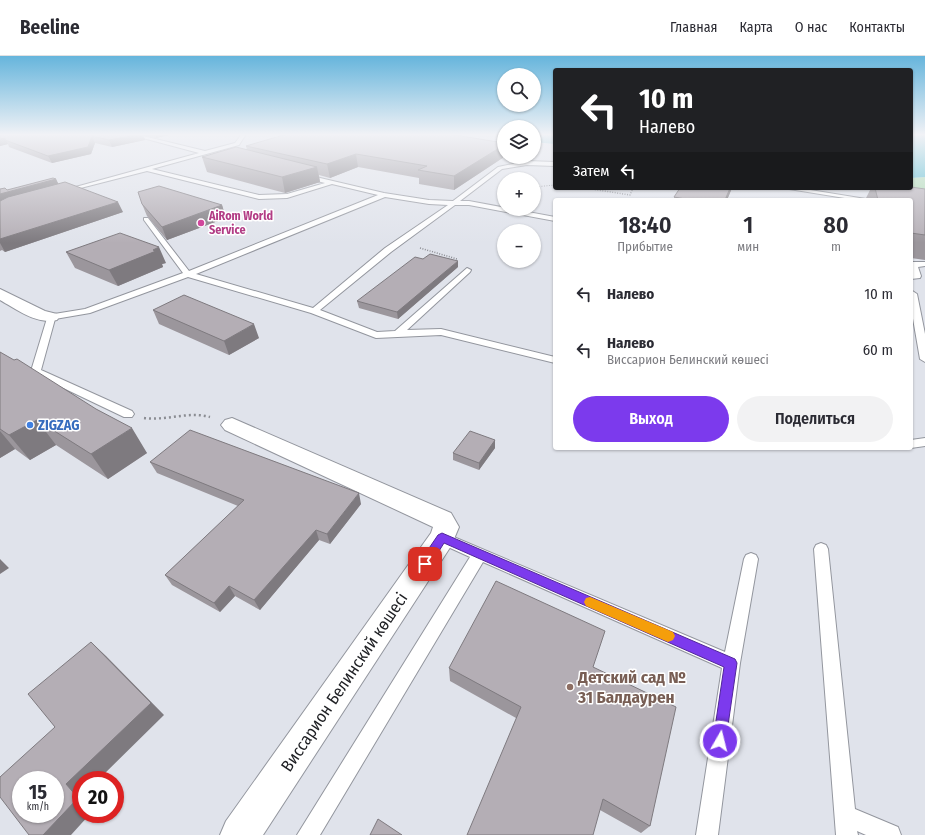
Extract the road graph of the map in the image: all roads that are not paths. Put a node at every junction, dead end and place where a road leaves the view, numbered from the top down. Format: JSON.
{"nodes":[{"id":1,"x":146,"y":170,"type":"edge"},
{"id":2,"x":148,"y":170,"type":"edge"},
{"id":3,"x":497,"y":170,"type":"edge"},
{"id":4,"x":299,"y":175,"type":"edge"},
{"id":5,"x":330,"y":182,"type":"junction"},
{"id":6,"x":800,"y":190,"type":"edge"},
{"id":7,"x":57,"y":193,"type":"edge"},
{"id":8,"x":384,"y":196,"type":"junction"},
{"id":9,"x":855,"y":198,"type":"edge"},
{"id":10,"x":454,"y":203,"type":"junction"},
{"id":11,"x":146,"y":219,"type":"edge"},
{"id":12,"x":553,"y":219,"type":"edge"},
{"id":13,"x":925,"y":264,"type":"edge"},
{"id":14,"x":467,"y":270,"type":"road end"},
{"id":15,"x":188,"y":274,"type":"junction"},
{"id":16,"x":913,"y":277,"type":"edge"},
{"id":17,"x":0,"y":294,"type":"edge"},
{"id":18,"x":913,"y":297,"type":"edge"},
{"id":19,"x":314,"y":311,"type":"junction"},
{"id":20,"x":921,"y":315,"type":"edge"},
{"id":21,"x":51,"y":317,"type":"junction"},
{"id":22,"x":396,"y":335,"type":"junction"},
{"id":23,"x":925,"y":359,"type":"edge"},
{"id":24,"x":553,"y":360,"type":"edge"},
{"id":25,"x":128,"y":414,"type":"road end"},
{"id":26,"x":232,"y":425,"type":"road end"},
{"id":27,"x":925,"y":442,"type":"edge"},
{"id":28,"x":913,"y":444,"type":"edge"},
{"id":29,"x":442,"y":538,"type":"junction"},
{"id":30,"x":821,"y":549,"type":"dead end"},
{"id":31,"x":480,"y":554,"type":"junction"},
{"id":32,"x":751,"y":559,"type":"dead end"},
{"id":33,"x":731,"y":663,"type":"junction"},
{"id":34,"x":846,"y":825,"type":"edge"},
{"id":35,"x":240,"y":835,"type":"edge"},
{"id":36,"x":308,"y":835,"type":"edge"},
{"id":37,"x":707,"y":835,"type":"edge"},
{"id":38,"x":890,"y":835,"type":"edge"}],
"edges":[{"from":1,"to":7,"type":"lane"},
{"from":2,"to":5,"type":"lane"},
{"from":3,"to":10,"type":"lane"},
{"from":4,"to":5,"type":"lane"},
{"from":5,"to":8,"type":"lane"},
{"from":6,"to":9,"type":"lane"},
{"from":8,"to":10,"type":"lane"},
{"from":8,"to":15,"type":"lane"},
{"from":10,"to":12,"type":"lane"},
{"from":10,"to":19,"type":"lane"},
{"from":11,"to":15,"type":"lane"},
{"from":13,"to":16,"type":"lane"},
{"from":14,"to":22,"type":"lane"},
{"from":15,"to":19,"type":"lane"},
{"from":15,"to":21,"type":"lane"},
{"from":17,"to":21,"type":"street"},
{"from":18,"to":20,"type":"lane"},
{"from":19,"to":22,"type":"lane"},
{"from":20,"to":23,"type":"lane"},
{"from":21,"to":25,"type":"lane"},
{"from":22,"to":24,"type":"lane"},
{"from":26,"to":29,"type":"street"},
{"from":27,"to":28,"type":"lane"},
{"from":29,"to":31,"type":"lane"},
{"from":29,"to":35,"type":"street","name":"Виссарион Белинский көшесі"},
{"from":30,"to":34,"type":"lane"},
{"from":31,"to":33,"type":"lane"},
{"from":31,"to":36,"type":"lane"},
{"from":32,"to":33,"type":"lane"},
{"from":33,"to":37,"type":"lane"},
{"from":34,"to":38,"type":"lane"}]}
